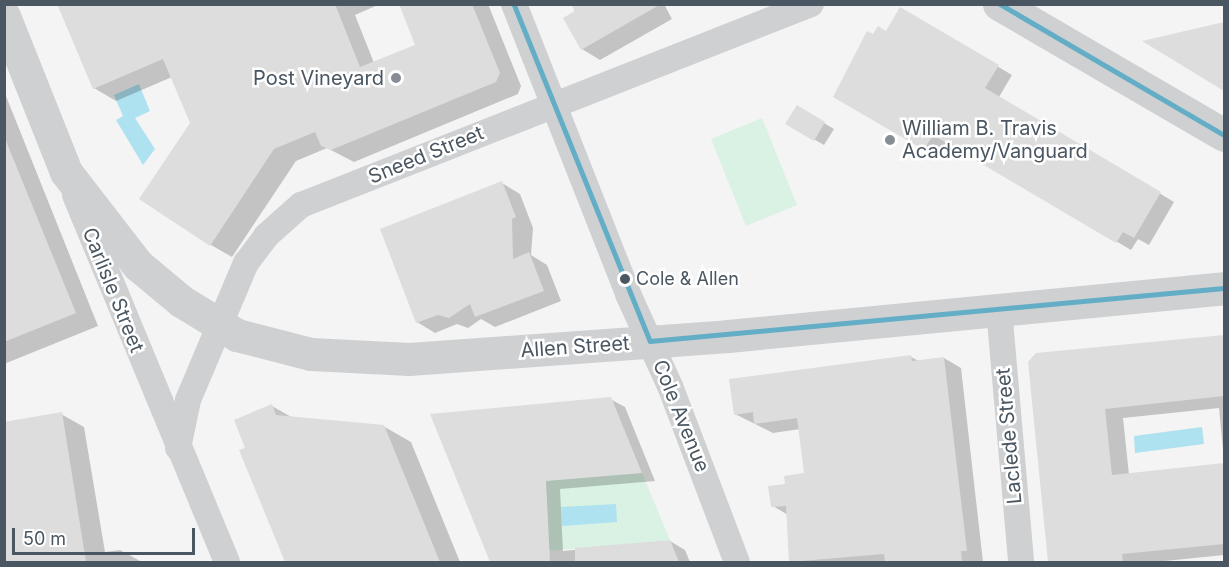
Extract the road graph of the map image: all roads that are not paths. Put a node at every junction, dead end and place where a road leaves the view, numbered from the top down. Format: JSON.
{"nodes":[{"id":1,"x":514,"y":4,"type":"edge"},
{"id":2,"x":812,"y":4,"type":"edge"},
{"id":3,"x":999,"y":4,"type":"edge"},
{"id":4,"x":4,"y":16,"type":"edge"},
{"id":5,"x":555,"y":104,"type":"junction"},
{"id":6,"x":1224,"y":135,"type":"edge"},
{"id":7,"x":66,"y":172,"type":"junction"},
{"id":8,"x":1224,"y":288,"type":"edge"},
{"id":9,"x":999,"y":309,"type":"junction"},
{"id":10,"x":218,"y":325,"type":"junction"},
{"id":11,"x":650,"y":341,"type":"junction"},
{"id":12,"x":178,"y":448,"type":"junction"},
{"id":13,"x":227,"y":562,"type":"edge"},
{"id":14,"x":737,"y":562,"type":"edge"},
{"id":15,"x":1021,"y":562,"type":"edge"}],
"edges":[{"from":1,"to":5,"type":"street","name":"Cole Avenue"},
{"from":2,"to":5,"type":"street","name":"Sneed Street"},
{"from":3,"to":6,"type":"street"},
{"from":4,"to":7,"type":"street","name":"Carlisle Street"},
{"from":5,"to":10,"type":"street","name":"Sneed Street"},
{"from":5,"to":11,"type":"street","name":"Cole Avenue"},
{"from":7,"to":10,"type":"street","name":"Allen Street"},
{"from":7,"to":12,"type":"street","name":"Carlisle Street"},
{"from":8,"to":9,"type":"street","name":"Allen Street"},
{"from":9,"to":11,"type":"street","name":"Allen Street"},
{"from":9,"to":15,"type":"street","name":"Laclede Street"},
{"from":10,"to":11,"type":"street","name":"Allen Street"},
{"from":10,"to":12,"type":"street","name":"Sneed Street"},
{"from":11,"to":14,"type":"street","name":"Cole Avenue"},
{"from":12,"to":13,"type":"street","name":"Carlisle Street"}]}
